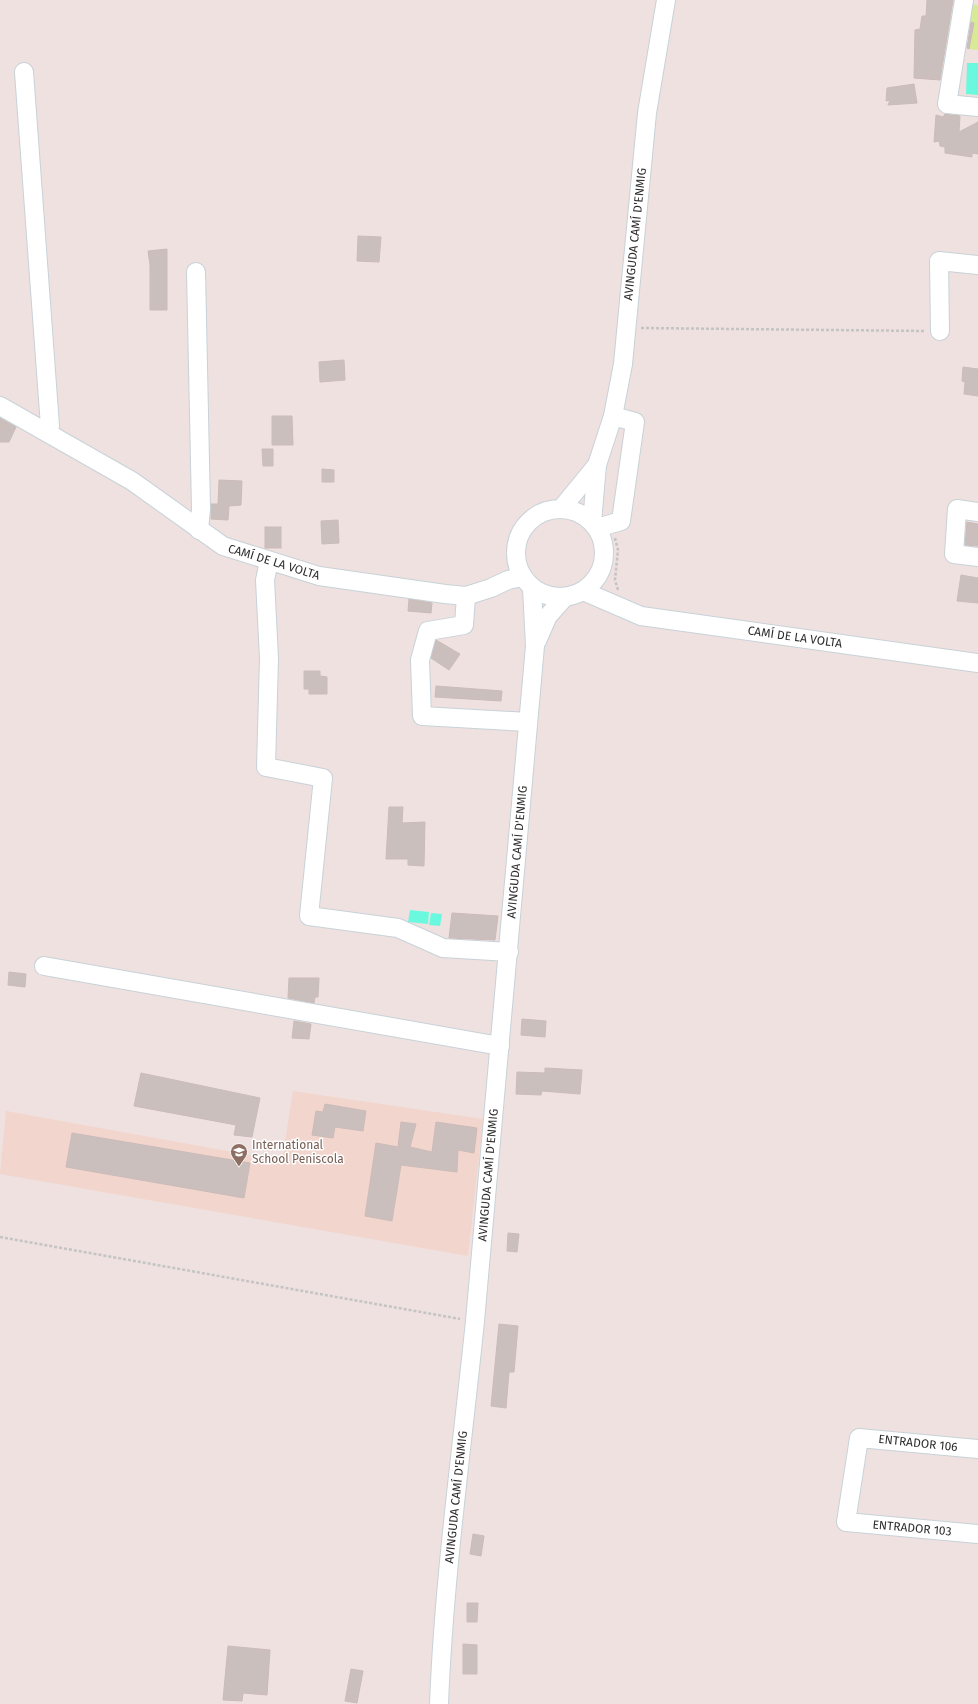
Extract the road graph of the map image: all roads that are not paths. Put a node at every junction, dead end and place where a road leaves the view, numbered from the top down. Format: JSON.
{"nodes":[{"id":1,"x":666,"y":0,"type":"edge"},
{"id":2,"x":964,"y":0,"type":"edge"},
{"id":3,"x":24,"y":72,"type":"dead end"},
{"id":4,"x":978,"y":107,"type":"edge"},
{"id":5,"x":978,"y":265,"type":"edge"},
{"id":6,"x":196,"y":272,"type":"dead end"},
{"id":7,"x":940,"y":331,"type":"road end"},
{"id":8,"x":0,"y":406,"type":"edge"},
{"id":9,"x":614,"y":416,"type":"junction"},
{"id":10,"x":48,"y":432,"type":"junction"},
{"id":11,"x":597,"y":465,"type":"junction"},
{"id":12,"x":561,"y":509,"type":"junction"},
{"id":13,"x":978,"y":512,"type":"edge"},
{"id":14,"x":600,"y":525,"type":"junction"},
{"id":15,"x":199,"y":530,"type":"junction"},
{"id":16,"x":516,"y":560,"type":"junction"},
{"id":17,"x":269,"y":561,"type":"junction"},
{"id":18,"x":973,"y":564,"type":"edge"},
{"id":19,"x":600,"y":573,"type":"junction"},
{"id":20,"x":527,"y":583,"type":"junction"},
{"id":21,"x":491,"y":588,"type":"junction"},
{"id":22,"x":583,"y":591,"type":"junction"},
{"id":23,"x":466,"y":596,"type":"junction"},
{"id":24,"x":564,"y":598,"type":"junction"},
{"id":25,"x":614,"y":605,"type":"junction"},
{"id":26,"x":535,"y":646,"type":"junction"},
{"id":27,"x":978,"y":663,"type":"edge"},
{"id":28,"x":528,"y":722,"type":"junction"},
{"id":29,"x":509,"y":952,"type":"junction"},
{"id":30,"x":44,"y":966,"type":"dead end"},
{"id":31,"x":500,"y":1046,"type":"junction"},
{"id":32,"x":978,"y":1449,"type":"edge"},
{"id":33,"x":846,"y":1522,"type":"joint"},
{"id":34,"x":978,"y":1534,"type":"edge"},
{"id":35,"x":439,"y":1704,"type":"edge"}],
"edges":[{"from":1,"to":9,"type":"street","name":"AVINGUDA CAMÍ D'ENMIG"},
{"from":2,"to":4,"type":"street"},
{"from":3,"to":10,"type":"street"},
{"from":5,"to":7,"type":"street"},
{"from":6,"to":15,"type":"street"},
{"from":8,"to":10,"type":"street","name":"CAMÍ DE LA VOLTA"},
{"from":9,"to":11,"type":"street","name":"AVINGUDA CAMÍ D'ENMIG"},
{"from":9,"to":14,"type":"street"},
{"from":10,"to":15,"type":"street","name":"CAMÍ DE LA VOLTA"},
{"from":11,"to":12,"type":"street","name":"AVINGUDA CAMÍ D'ENMIG"},
{"from":11,"to":14,"type":"street","name":"AVINGUDA CAMÍ D'ENMIG"},
{"from":12,"to":14,"type":"street"},
{"from":12,"to":16,"type":"street"},
{"from":13,"to":18,"type":"street"},
{"from":14,"to":19,"type":"street"},
{"from":15,"to":17,"type":"street","name":"CAMÍ DE LA VOLTA"},
{"from":16,"to":20,"type":"street"},
{"from":16,"to":21,"type":"street"},
{"from":17,"to":23,"type":"street","name":"CAMÍ DE LA VOLTA"},
{"from":17,"to":29,"type":"street"},
{"from":19,"to":22,"type":"street"},
{"from":19,"to":25,"type":"street"},
{"from":20,"to":21,"type":"street","name":"CAMÍ DE LA VOLTA"},
{"from":20,"to":24,"type":"street"},
{"from":20,"to":26,"type":"street","name":"AVINGUDA CAMÍ D'ENMIG"},
{"from":21,"to":23,"type":"street","name":"CAMÍ DE LA VOLTA"},
{"from":22,"to":24,"type":"street"},
{"from":22,"to":25,"type":"street","name":"CAMÍ DE LA VOLTA"},
{"from":23,"to":28,"type":"street"},
{"from":24,"to":26,"type":"street","name":"AVINGUDA CAMÍ D'ENMIG"},
{"from":25,"to":27,"type":"street","name":"CAMÍ DE LA VOLTA"},
{"from":26,"to":28,"type":"street","name":"AVINGUDA CAMÍ D'ENMIG"},
{"from":28,"to":29,"type":"street","name":"AVINGUDA CAMÍ D'ENMIG"},
{"from":29,"to":31,"type":"street","name":"AVINGUDA CAMÍ D'ENMIG"},
{"from":30,"to":31,"type":"street"},
{"from":31,"to":35,"type":"street","name":"AVINGUDA CAMÍ D'ENMIG"},
{"from":32,"to":33,"type":"street","name":"ENTRADOR 106"},
{"from":33,"to":34,"type":"street","name":"ENTRADOR 103"}]}
